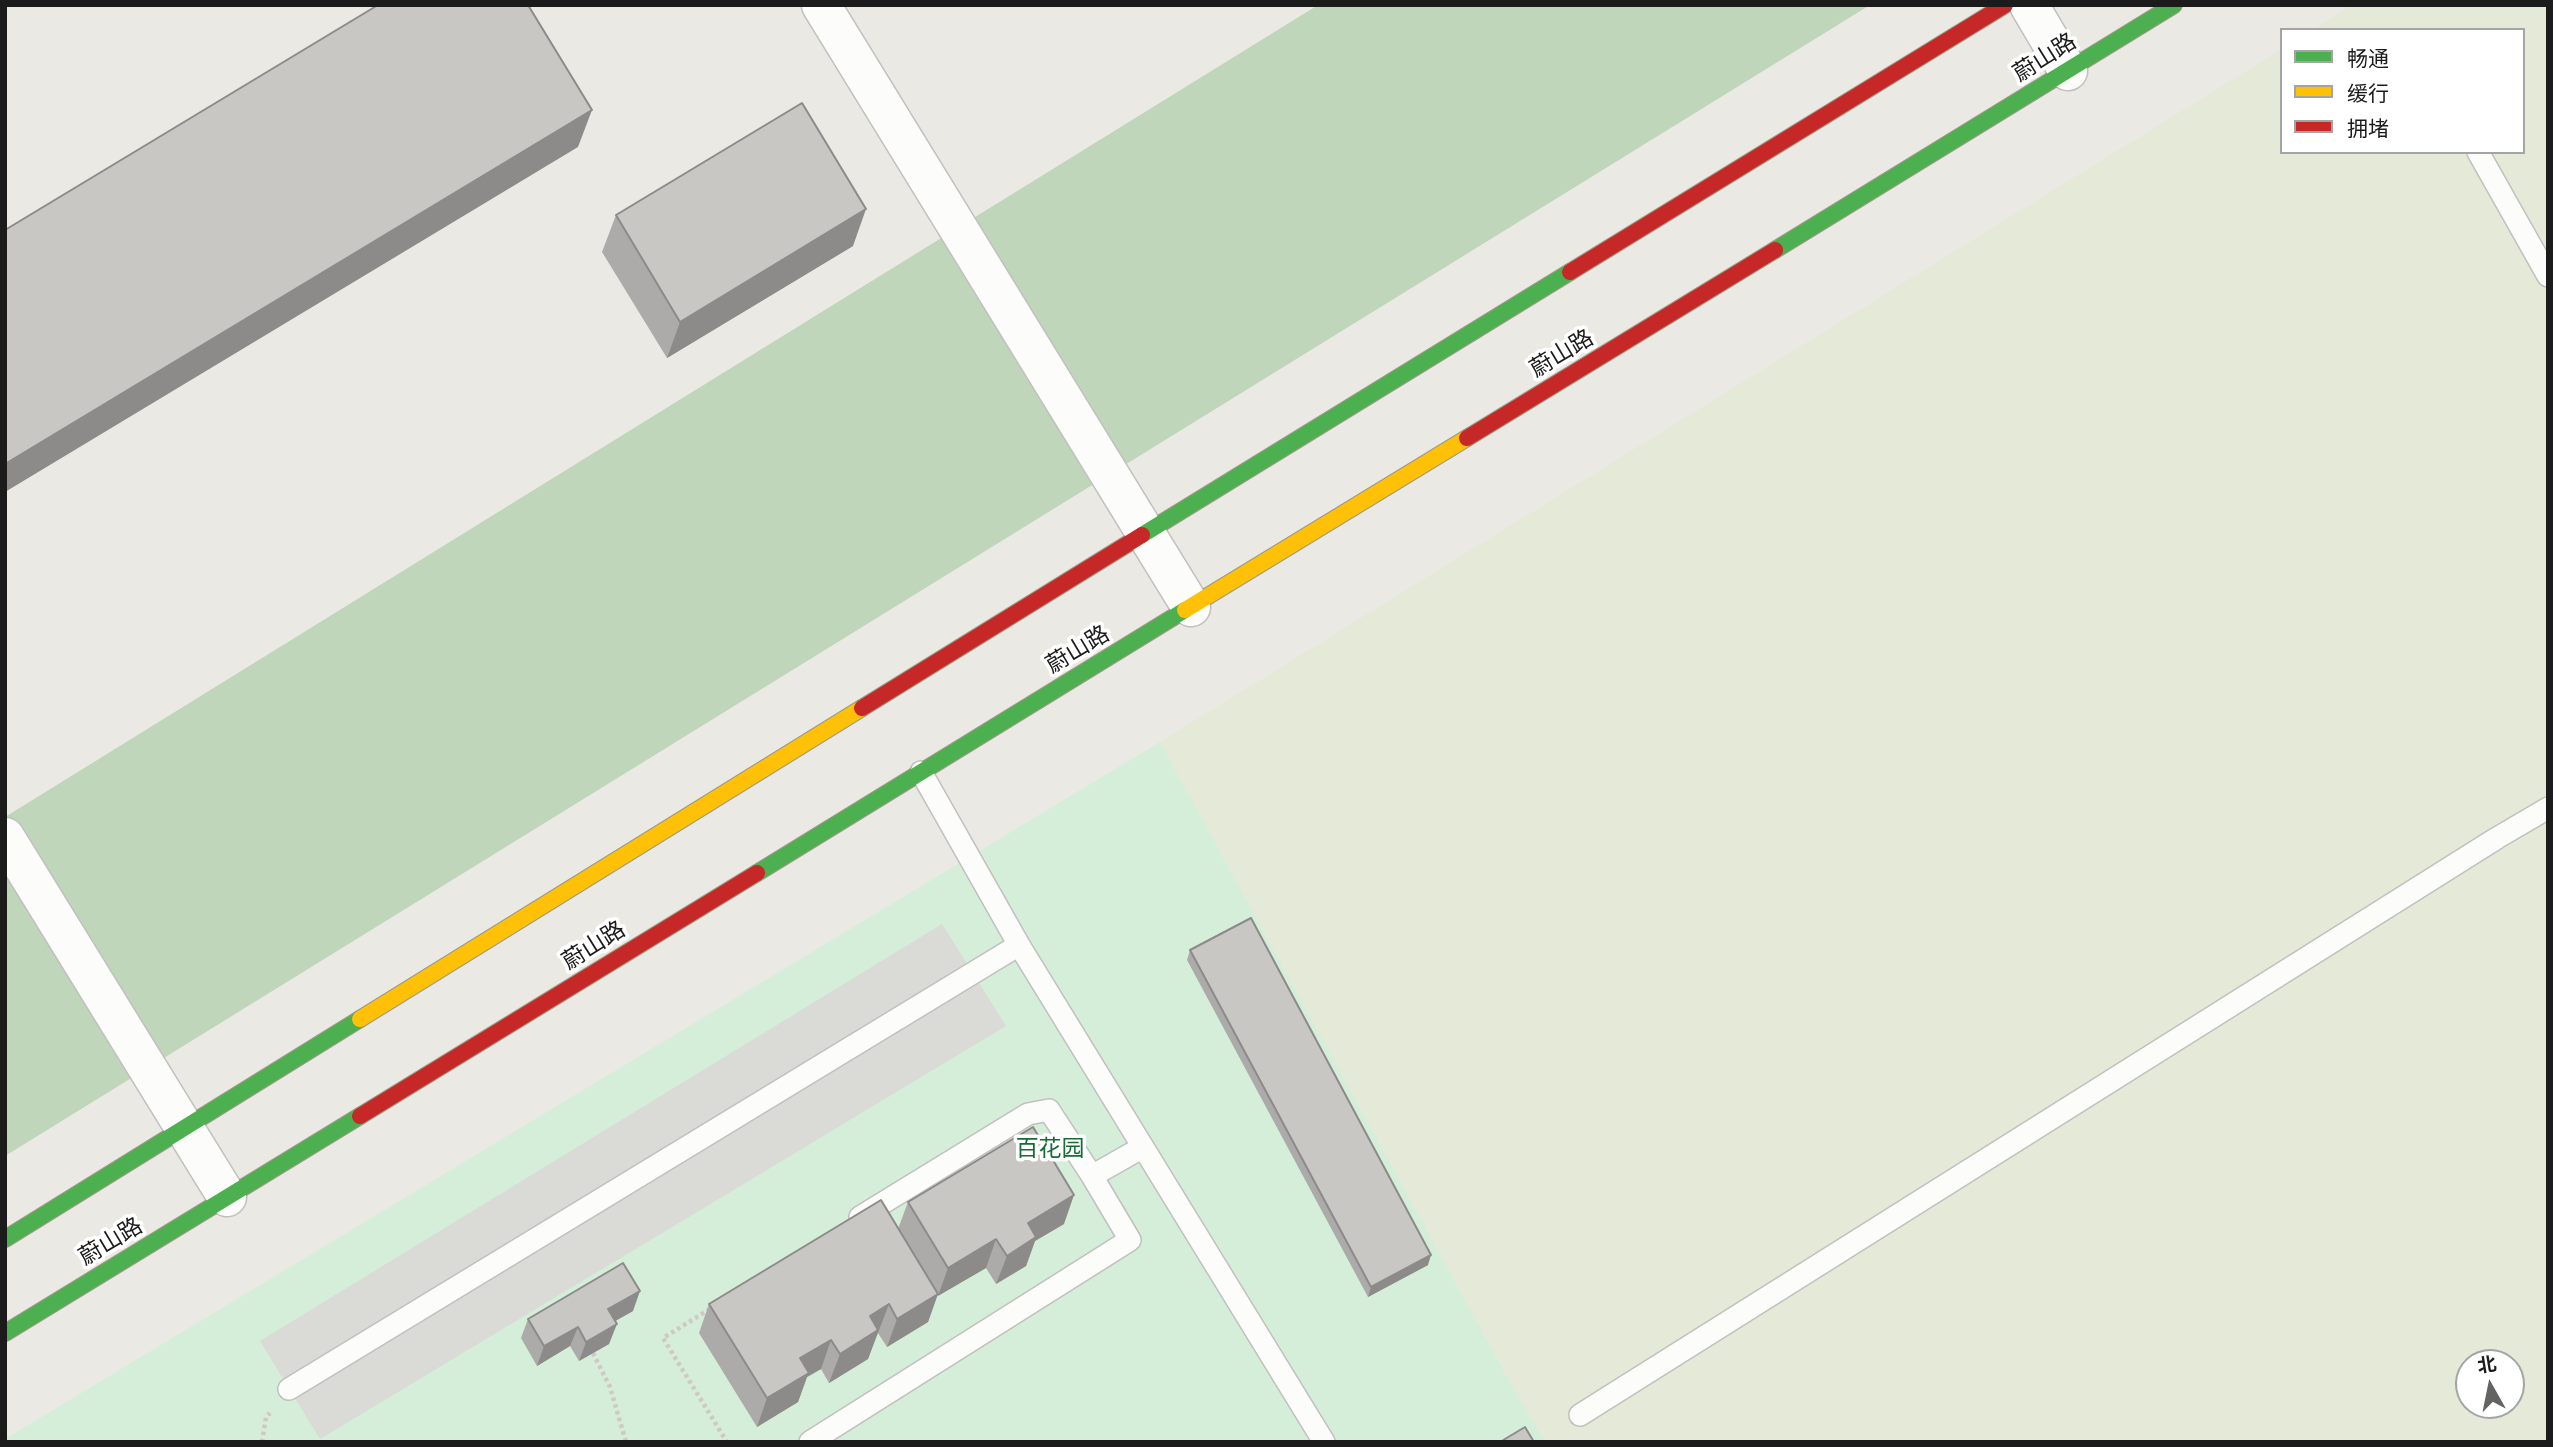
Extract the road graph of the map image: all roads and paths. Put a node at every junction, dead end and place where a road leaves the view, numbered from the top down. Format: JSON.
{"nodes":[{"id":1,"x":821,"y":5,"type":"edge"},
{"id":2,"x":2005,"y":5,"type":"edge"},
{"id":3,"x":2029,"y":5,"type":"edge"},
{"id":4,"x":2174,"y":5,"type":"edge"},
{"id":5,"x":2068,"y":71,"type":"junction"},
{"id":6,"x":2479,"y":154,"type":"edge"},
{"id":7,"x":2548,"y":275,"type":"edge"},
{"id":8,"x":1145,"y":533,"type":"junction"},
{"id":9,"x":1191,"y":607,"type":"junction"},
{"id":10,"x":921,"y":772,"type":"junction"},
{"id":11,"x":2548,"y":808,"type":"edge"},
{"id":12,"x":5,"y":837,"type":"edge"},
{"id":13,"x":1019,"y":945,"type":"junction"},
{"id":14,"x":185,"y":1129,"type":"junction"},
{"id":15,"x":1143,"y":1147,"type":"junction"},
{"id":16,"x":1092,"y":1176,"type":"junction"},
{"id":17,"x":228,"y":1198,"type":"junction"},
{"id":18,"x":844,"y":1227,"type":"edge"},
{"id":19,"x":5,"y":1239,"type":"edge"},
{"id":20,"x":719,"y":1303,"type":"edge"},
{"id":21,"x":5,"y":1333,"type":"edge"},
{"id":22,"x":593,"y":1353,"type":"edge"},
{"id":23,"x":289,"y":1389,"type":"dead end"},
{"id":24,"x":1580,"y":1415,"type":"dead end"},
{"id":25,"x":626,"y":1442,"type":"edge"},
{"id":26,"x":727,"y":1442,"type":"edge"},
{"id":27,"x":810,"y":1442,"type":"edge"},
{"id":28,"x":1324,"y":1442,"type":"edge"}],
"edges":[{"from":1,"to":8,"type":"street"},
{"from":2,"to":8,"type":"main road"},
{"from":3,"to":5,"type":"street"},
{"from":4,"to":5,"type":"main road","name":"蔚山路"},
{"from":5,"to":9,"type":"main road","name":"蔚山路"},
{"from":6,"to":7,"type":"lane"},
{"from":8,"to":9,"type":"street"},
{"from":8,"to":14,"type":"main road"},
{"from":9,"to":10,"type":"main road","name":"蔚山路"},
{"from":10,"to":13,"type":"lane"},
{"from":10,"to":17,"type":"main road","name":"蔚山路"},
{"from":11,"to":24,"type":"lane"},
{"from":12,"to":14,"type":"street"},
{"from":13,"to":15,"type":"lane"},
{"from":13,"to":23,"type":"lane"},
{"from":14,"to":17,"type":"street"},
{"from":14,"to":19,"type":"main road"},
{"from":15,"to":16,"type":"lane"},
{"from":15,"to":28,"type":"lane"},
{"from":16,"to":18,"type":"lane"},
{"from":16,"to":27,"type":"lane"},
{"from":17,"to":21,"type":"main road","name":"蔚山路"},
{"from":20,"to":26,"type":"path"},
{"from":22,"to":25,"type":"path"}]}
